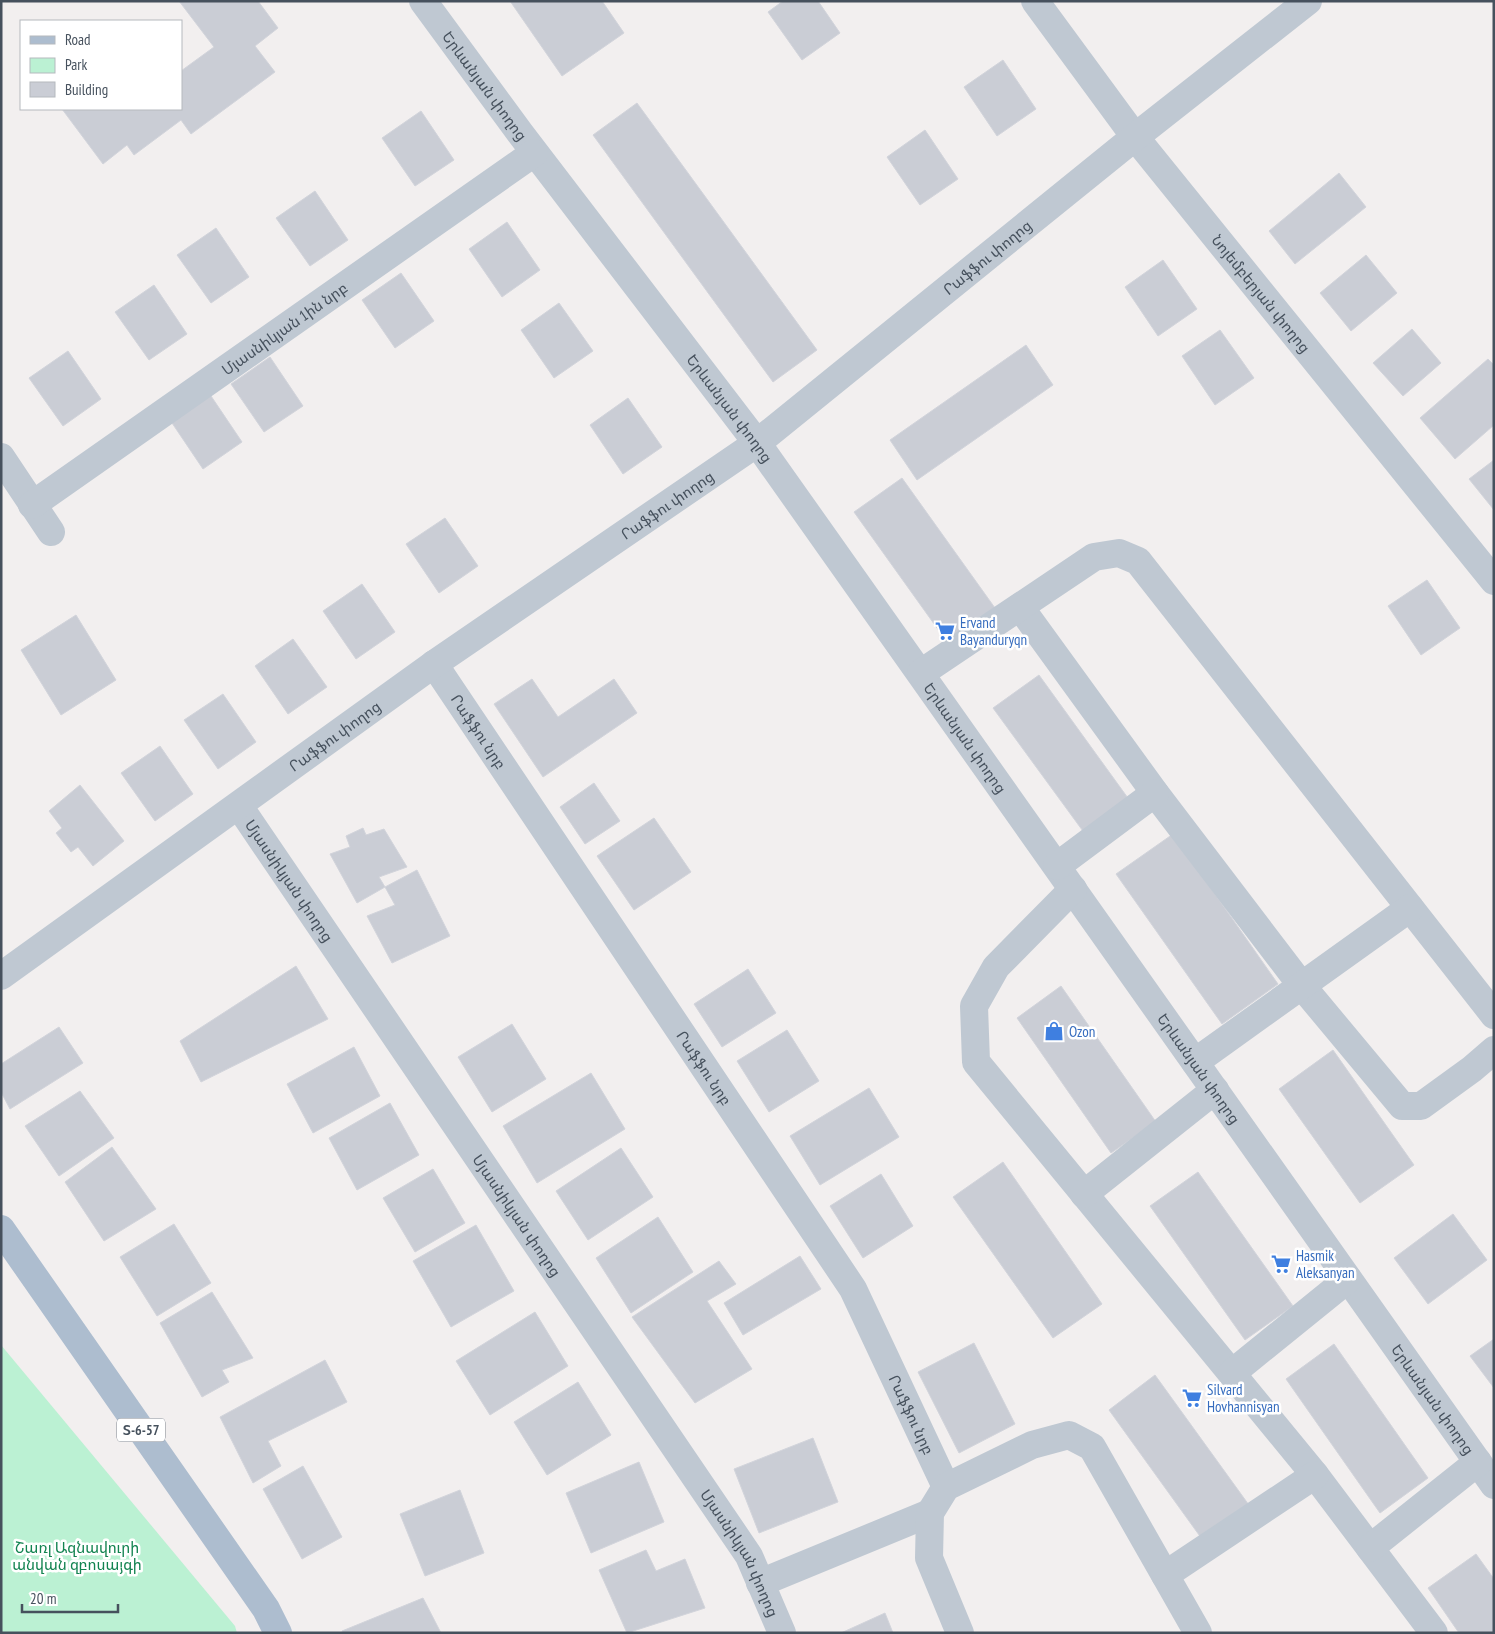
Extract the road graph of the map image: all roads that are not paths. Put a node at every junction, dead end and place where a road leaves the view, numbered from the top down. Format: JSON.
{"nodes":[{"id":1,"x":424,"y":1,"type":"edge"},
{"id":2,"x":1036,"y":1,"type":"edge"},
{"id":3,"x":1308,"y":1,"type":"edge"},
{"id":4,"x":1135,"y":136,"type":"junction"},
{"id":5,"x":534,"y":152,"type":"junction"},
{"id":6,"x":757,"y":442,"type":"junction"},
{"id":7,"x":1,"y":457,"type":"edge"},
{"id":8,"x":32,"y":504,"type":"junction"},
{"id":9,"x":50,"y":532,"type":"dead end"},
{"id":10,"x":1494,"y":581,"type":"edge"},
{"id":11,"x":1020,"y":607,"type":"junction"},
{"id":12,"x":434,"y":664,"type":"junction"},
{"id":13,"x":921,"y":673,"type":"junction"},
{"id":14,"x":1155,"y":793,"type":"junction"},
{"id":15,"x":239,"y":806,"type":"junction"},
{"id":16,"x":1057,"y":866,"type":"junction"},
{"id":17,"x":1073,"y":889,"type":"junction"},
{"id":18,"x":1410,"y":908,"type":"junction"},
{"id":19,"x":1,"y":976,"type":"edge"},
{"id":20,"x":1302,"y":986,"type":"junction"},
{"id":21,"x":1494,"y":1015,"type":"edge"},
{"id":22,"x":1494,"y":1050,"type":"edge"},
{"id":23,"x":1195,"y":1062,"type":"junction"},
{"id":24,"x":1216,"y":1090,"type":"junction"},
{"id":25,"x":1084,"y":1194,"type":"junction"},
{"id":26,"x":1,"y":1229,"type":"edge"},
{"id":27,"x":1348,"y":1279,"type":"junction"},
{"id":28,"x":1232,"y":1373,"type":"junction"},
{"id":29,"x":1478,"y":1462,"type":"junction"},
{"id":30,"x":1315,"y":1475,"type":"junction"},
{"id":31,"x":1494,"y":1485,"type":"edge"},
{"id":32,"x":946,"y":1487,"type":"junction"},
{"id":33,"x":930,"y":1513,"type":"junction"},
{"id":34,"x":1370,"y":1548,"type":"junction"},
{"id":35,"x":1165,"y":1575,"type":"junction"},
{"id":36,"x":760,"y":1583,"type":"junction"},
{"id":37,"x":278,"y":1633,"type":"edge"},
{"id":38,"x":782,"y":1633,"type":"edge"},
{"id":39,"x":960,"y":1633,"type":"edge"},
{"id":40,"x":1198,"y":1633,"type":"edge"},
{"id":41,"x":1434,"y":1633,"type":"edge"}],
"edges":[{"from":1,"to":5,"type":"street","name":"Երևանյան փողոց"},
{"from":2,"to":4,"type":"street","name":"Նոյեմբերյան փողոց"},
{"from":3,"to":4,"type":"street","name":"Րաֆֆու փողոց"},
{"from":4,"to":6,"type":"street","name":"Րաֆֆու փողոց"},
{"from":4,"to":10,"type":"street","name":"Նոյեմբերյան փողոց"},
{"from":5,"to":6,"type":"street","name":"Երևանյան փողոց"},
{"from":5,"to":8,"type":"street","name":"Մյասնիկյան 1ին նրբ"},
{"from":6,"to":12,"type":"street","name":"Րաֆֆու փողոց"},
{"from":6,"to":13,"type":"street","name":"Երևանյան փողոց"},
{"from":7,"to":8,"type":"street"},
{"from":8,"to":9,"type":"street"},
{"from":11,"to":13,"type":"street"},
{"from":11,"to":14,"type":"street"},
{"from":11,"to":18,"type":"street"},
{"from":12,"to":15,"type":"street","name":"Րաֆֆու փողոց"},
{"from":12,"to":32,"type":"street","name":"Րաֆֆու նրբ"},
{"from":13,"to":16,"type":"street","name":"Երևանյան փողոց"},
{"from":14,"to":16,"type":"street"},
{"from":14,"to":20,"type":"street"},
{"from":15,"to":19,"type":"street","name":"Րաֆֆու փողոց"},
{"from":15,"to":36,"type":"street","name":"Մյասնիկյան փողոց"},
{"from":16,"to":17,"type":"street","name":"Երևանյան փողոց"},
{"from":17,"to":23,"type":"street","name":"Երևանյան փողոց"},
{"from":17,"to":25,"type":"street"},
{"from":18,"to":20,"type":"street"},
{"from":18,"to":21,"type":"street"},
{"from":20,"to":22,"type":"street"},
{"from":20,"to":23,"type":"street"},
{"from":23,"to":24,"type":"street","name":"Երևանյան փողոց"},
{"from":24,"to":25,"type":"street"},
{"from":24,"to":27,"type":"street","name":"Երևանյան փողոց"},
{"from":25,"to":28,"type":"street"},
{"from":26,"to":37,"type":"main road","number":"Տ-6-57"},
{"from":27,"to":28,"type":"street"},
{"from":27,"to":29,"type":"street","name":"Երևանյան փողոց"},
{"from":28,"to":30,"type":"street"},
{"from":29,"to":31,"type":"street","name":"Երևանյան փողոց"},
{"from":29,"to":34,"type":"street"},
{"from":30,"to":34,"type":"street"},
{"from":30,"to":35,"type":"street"},
{"from":32,"to":33,"type":"street"},
{"from":32,"to":35,"type":"street"},
{"from":33,"to":36,"type":"street"},
{"from":33,"to":39,"type":"street"},
{"from":34,"to":41,"type":"street"},
{"from":35,"to":40,"type":"street"},
{"from":36,"to":38,"type":"street","name":"Մյասնիկյան փողոց"}]}
